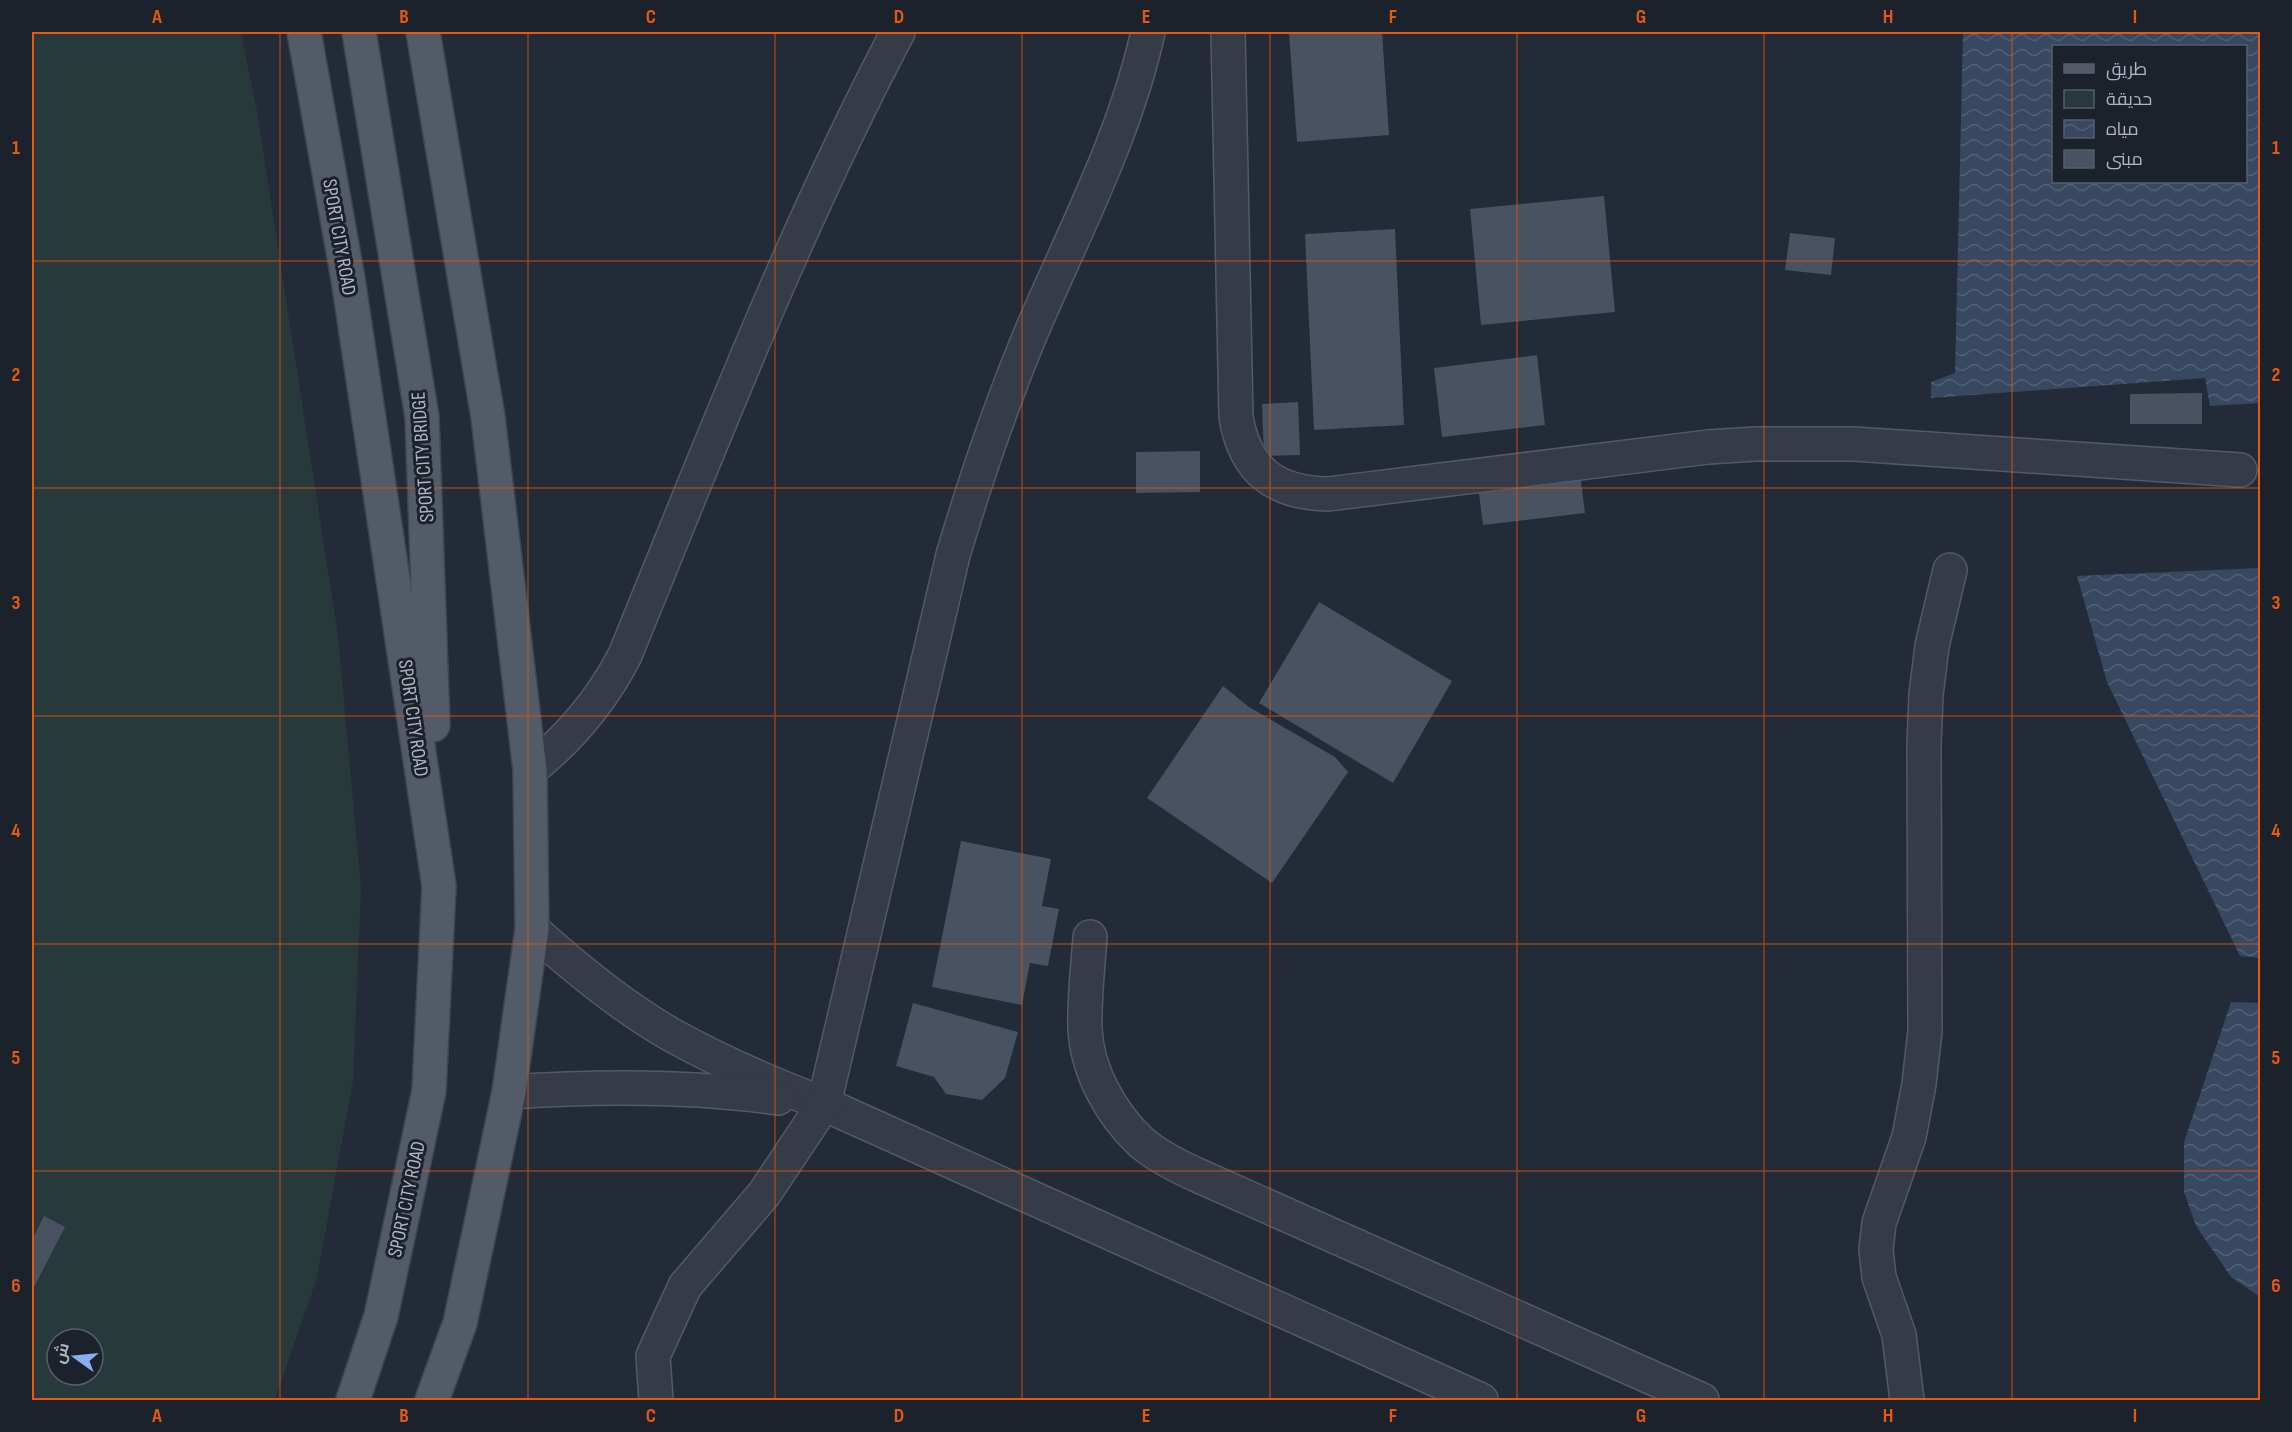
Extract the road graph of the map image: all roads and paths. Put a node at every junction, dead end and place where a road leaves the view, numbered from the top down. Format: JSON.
{"nodes":[{"id":1,"x":304,"y":32,"type":"edge"},
{"id":2,"x":359,"y":32,"type":"edge"},
{"id":3,"x":423,"y":32,"type":"edge"},
{"id":4,"x":898,"y":32,"type":"edge"},
{"id":5,"x":1148,"y":32,"type":"edge"},
{"id":6,"x":1228,"y":32,"type":"edge"},
{"id":7,"x":2240,"y":470,"type":"dead end"},
{"id":8,"x":1950,"y":570,"type":"dead end"},
{"id":9,"x":530,"y":770,"type":"junction"},
{"id":10,"x":439,"y":886,"type":"junction"},
{"id":11,"x":532,"y":930,"type":"junction"},
{"id":12,"x":1090,"y":937,"type":"dead end"},
{"id":13,"x":509,"y":1092,"type":"junction"},
{"id":14,"x":824,"y":1104,"type":"junction"},
{"id":15,"x":353,"y":1401,"type":"edge"},
{"id":16,"x":432,"y":1401,"type":"edge"},
{"id":17,"x":656,"y":1401,"type":"edge"},
{"id":18,"x":1481,"y":1401,"type":"edge"},
{"id":19,"x":1702,"y":1401,"type":"edge"},
{"id":20,"x":1907,"y":1401,"type":"edge"}],
"edges":[{"from":1,"to":10,"type":"main road","name":"SPORT CITY ROAD"},
{"from":2,"to":10,"type":"main road","name":"SPORT CITY BRIDGE"},
{"from":3,"to":9,"type":"main road"},
{"from":4,"to":9,"type":"street"},
{"from":5,"to":14,"type":"street"},
{"from":6,"to":7,"type":"street"},
{"from":8,"to":20,"type":"street"},
{"from":9,"to":11,"type":"main road"},
{"from":10,"to":15,"type":"main road","name":"SPORT CITY ROAD"},
{"from":11,"to":13,"type":"main road"},
{"from":11,"to":14,"type":"street"},
{"from":12,"to":19,"type":"street"},
{"from":13,"to":14,"type":"street"},
{"from":13,"to":16,"type":"main road"},
{"from":14,"to":17,"type":"street"},
{"from":14,"to":18,"type":"street"}]}
